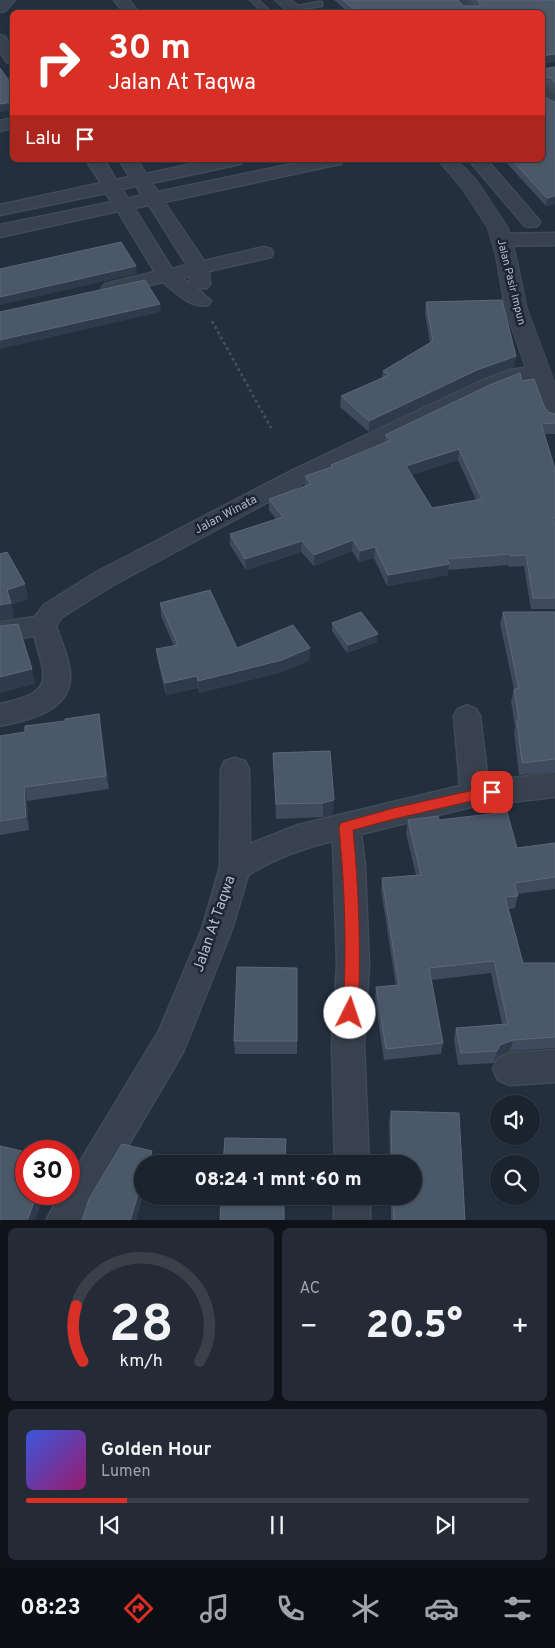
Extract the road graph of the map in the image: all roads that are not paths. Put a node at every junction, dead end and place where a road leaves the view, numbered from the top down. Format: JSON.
{"nodes":[{"id":1,"x":8,"y":0,"type":"edge"},
{"id":2,"x":121,"y":0,"type":"edge"},
{"id":3,"x":254,"y":0,"type":"edge"},
{"id":4,"x":315,"y":0,"type":"edge"},
{"id":5,"x":460,"y":0,"type":"edge"},
{"id":6,"x":291,"y":7,"type":"edge"},
{"id":7,"x":0,"y":8,"type":"edge"},
{"id":8,"x":129,"y":10,"type":"edge"},
{"id":9,"x":265,"y":10,"type":"edge"},
{"id":10,"x":469,"y":10,"type":"edge"},
{"id":11,"x":0,"y":40,"type":"edge"},
{"id":12,"x":10,"y":56,"type":"edge"},
{"id":13,"x":545,"y":93,"type":"edge"},
{"id":14,"x":555,"y":104,"type":"edge"},
{"id":15,"x":96,"y":162,"type":"edge"},
{"id":16,"x":129,"y":162,"type":"edge"},
{"id":17,"x":225,"y":162,"type":"edge"},
{"id":18,"x":321,"y":162,"type":"edge"},
{"id":19,"x":449,"y":162,"type":"edge"},
{"id":20,"x":480,"y":162,"type":"edge"},
{"id":21,"x":140,"y":180,"type":"junction"},
{"id":22,"x":110,"y":186,"type":"junction"},
{"id":23,"x":152,"y":198,"type":"junction"},
{"id":24,"x":122,"y":205,"type":"junction"},
{"id":25,"x":0,"y":210,"type":"edge"},
{"id":26,"x":531,"y":222,"type":"dead end"},
{"id":27,"x":0,"y":230,"type":"edge"},
{"id":28,"x":555,"y":239,"type":"edge"},
{"id":29,"x":501,"y":240,"type":"junction"},
{"id":30,"x":264,"y":253,"type":"dead end"},
{"id":31,"x":199,"y":268,"type":"junction"},
{"id":32,"x":166,"y":275,"type":"junction"},
{"id":33,"x":92,"y":292,"type":"edge"},
{"id":34,"x":538,"y":372,"type":"junction"},
{"id":35,"x":555,"y":416,"type":"edge"},
{"id":36,"x":43,"y":624,"type":"junction"},
{"id":37,"x":0,"y":631,"type":"edge"},
{"id":38,"x":0,"y":715,"type":"edge"},
{"id":39,"x":467,"y":716,"type":"dead end"},
{"id":40,"x":235,"y":769,"type":"dead end"},
{"id":41,"x":555,"y":785,"type":"edge"},
{"id":42,"x":475,"y":794,"type":"junction"},
{"id":43,"x":346,"y":827,"type":"junction"},
{"id":44,"x":234,"y":867,"type":"junction"},
{"id":45,"x":555,"y":1066,"type":"edge"},
{"id":46,"x":510,"y":1069,"type":"dead end"},
{"id":47,"x":352,"y":1155,"type":"edge"},
{"id":48,"x":352,"y":1205,"type":"edge"},
{"id":49,"x":64,"y":1220,"type":"edge"},
{"id":50,"x":352,"y":1220,"type":"edge"}],
"edges":[{"from":1,"to":7,"type":"street"},
{"from":2,"to":8,"type":"street"},
{"from":3,"to":9,"type":"lane"},
{"from":4,"to":6,"type":"lane"},
{"from":5,"to":10,"type":"street"},
{"from":11,"to":12,"type":"street"},
{"from":13,"to":14,"type":"street"},
{"from":15,"to":22,"type":"street"},
{"from":16,"to":21,"type":"street"},
{"from":17,"to":21,"type":"street"},
{"from":18,"to":23,"type":"street"},
{"from":19,"to":29,"type":"street","name":"Jalan Pasir Impun"},
{"from":20,"to":26,"type":"street"},
{"from":21,"to":22,"type":"street"},
{"from":21,"to":23,"type":"street"},
{"from":22,"to":24,"type":"street"},
{"from":22,"to":25,"type":"street"},
{"from":23,"to":24,"type":"street"},
{"from":23,"to":31,"type":"street"},
{"from":24,"to":27,"type":"street"},
{"from":24,"to":32,"type":"street"},
{"from":28,"to":29,"type":"street"},
{"from":29,"to":34,"type":"street","name":"Jalan Pasir Impun"},
{"from":30,"to":31,"type":"street"},
{"from":31,"to":32,"type":"street"},
{"from":31,"to":32,"type":"street"},
{"from":32,"to":33,"type":"street"},
{"from":34,"to":35,"type":"street","name":"Jalan Pasir Impun"},
{"from":34,"to":36,"type":"street","name":"Jalan Winata"},
{"from":36,"to":37,"type":"street"},
{"from":36,"to":38,"type":"street"},
{"from":39,"to":42,"type":"street"},
{"from":40,"to":44,"type":"street"},
{"from":41,"to":42,"type":"street","name":"Jalan At Taqwa"},
{"from":42,"to":43,"type":"street","name":"Jalan At Taqwa"},
{"from":43,"to":44,"type":"street","name":"Jalan At Taqwa"},
{"from":43,"to":47,"type":"street"},
{"from":44,"to":49,"type":"street","name":"Jalan At Taqwa"},
{"from":45,"to":46,"type":"street"},
{"from":48,"to":50,"type":"street"}]}
